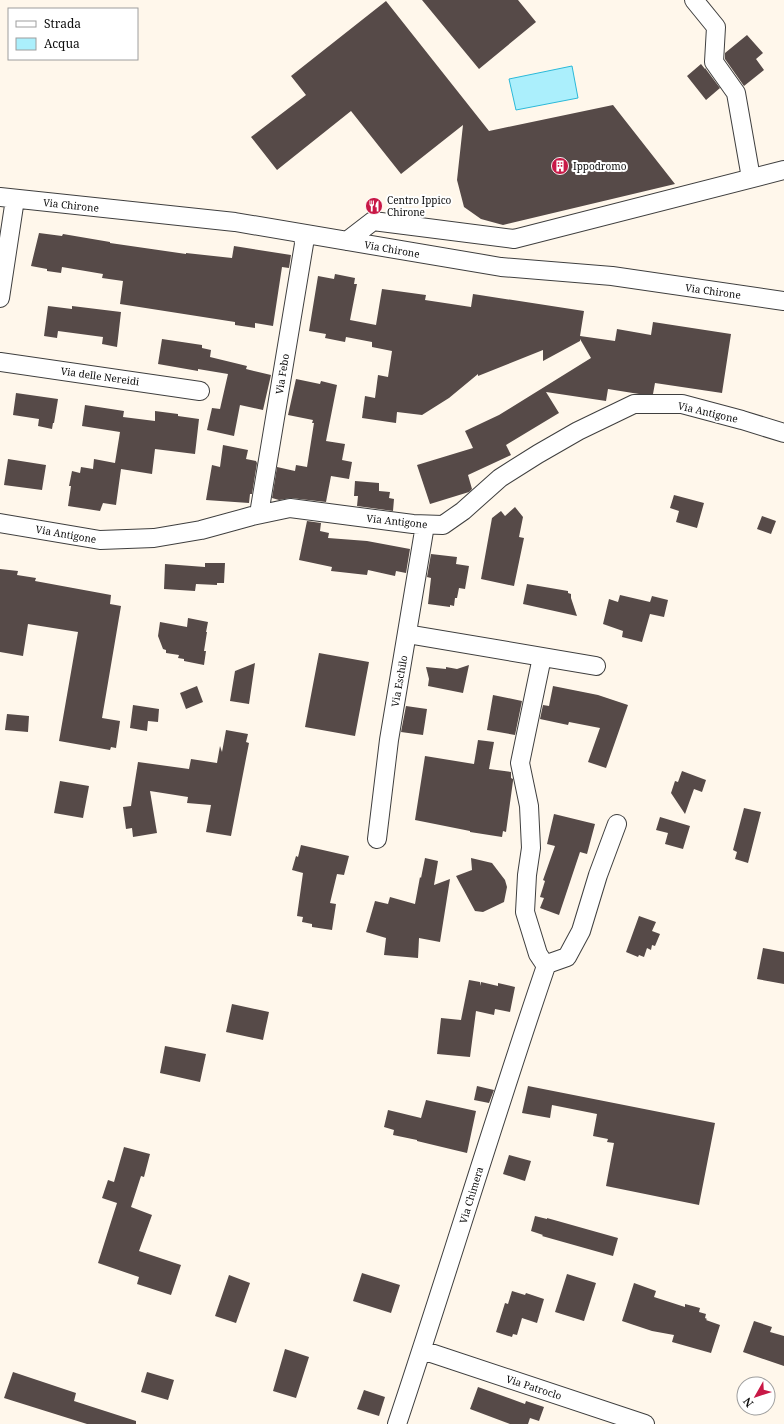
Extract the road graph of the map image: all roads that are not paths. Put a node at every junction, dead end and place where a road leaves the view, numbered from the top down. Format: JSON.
{"nodes":[{"id":1,"x":694,"y":0,"type":"edge"},
{"id":2,"x":784,"y":170,"type":"edge"},
{"id":3,"x":751,"y":178,"type":"junction"},
{"id":4,"x":7,"y":198,"type":"edge"},
{"id":5,"x":303,"y":234,"type":"junction"},
{"id":6,"x":348,"y":241,"type":"junction"},
{"id":7,"x":0,"y":298,"type":"edge"},
{"id":8,"x":784,"y":301,"type":"edge"},
{"id":9,"x":0,"y":362,"type":"edge"},
{"id":10,"x":200,"y":391,"type":"dead end"},
{"id":11,"x":784,"y":433,"type":"edge"},
{"id":12,"x":259,"y":514,"type":"junction"},
{"id":13,"x":0,"y":523,"type":"edge"},
{"id":14,"x":425,"y":525,"type":"junction"},
{"id":15,"x":407,"y":634,"type":"junction"},
{"id":16,"x":542,"y":657,"type":"junction"},
{"id":17,"x":596,"y":666,"type":"dead end"},
{"id":18,"x":617,"y":824,"type":"dead end"},
{"id":19,"x":377,"y":839,"type":"dead end"},
{"id":20,"x":546,"y":966,"type":"junction"},
{"id":21,"x":422,"y":1350,"type":"junction"},
{"id":22,"x":398,"y":1424,"type":"edge"},
{"id":23,"x":645,"y":1424,"type":"edge"}],
"edges":[{"from":1,"to":3,"type":"street"},
{"from":2,"to":3,"type":"street"},
{"from":3,"to":6,"type":"street"},
{"from":4,"to":5,"type":"street","name":"Via Chirone"},
{"from":4,"to":7,"type":"street"},
{"from":5,"to":6,"type":"street","name":"Via Chirone"},
{"from":5,"to":12,"type":"street","name":"Via Febo"},
{"from":6,"to":8,"type":"street","name":"Via Chirone"},
{"from":9,"to":10,"type":"street","name":"Via delle Nereidi"},
{"from":11,"to":14,"type":"street","name":"Via Antigone"},
{"from":12,"to":13,"type":"street","name":"Via Antigone"},
{"from":12,"to":14,"type":"street","name":"Via Antigone"},
{"from":14,"to":15,"type":"street","name":"Via Eschilo"},
{"from":15,"to":16,"type":"street"},
{"from":15,"to":19,"type":"street","name":"Via Eschilo"},
{"from":16,"to":17,"type":"street"},
{"from":16,"to":20,"type":"street"},
{"from":18,"to":20,"type":"street"},
{"from":20,"to":21,"type":"street","name":"Via Chimera"},
{"from":21,"to":22,"type":"street","name":"Via Chimera"},
{"from":21,"to":23,"type":"street","name":"Via Patroclo"}]}
